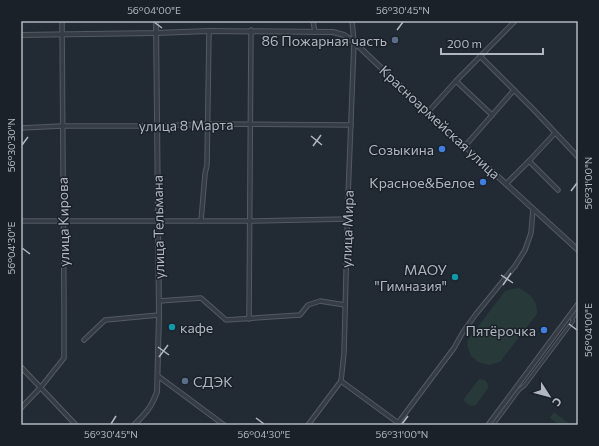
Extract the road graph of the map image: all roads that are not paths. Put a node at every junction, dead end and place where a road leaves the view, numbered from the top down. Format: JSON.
{"nodes":[{"id":1,"x":62,"y":21,"type":"edge"},
{"id":2,"x":156,"y":21,"type":"edge"},
{"id":3,"x":313,"y":21,"type":"edge"},
{"id":4,"x":352,"y":21,"type":"edge"},
{"id":5,"x":515,"y":21,"type":"edge"},
{"id":6,"x":251,"y":30,"type":"junction"},
{"id":7,"x":209,"y":31,"type":"junction"},
{"id":8,"x":315,"y":32,"type":"junction"},
{"id":9,"x":156,"y":33,"type":"junction"},
{"id":10,"x":62,"y":34,"type":"junction"},
{"id":11,"x":21,"y":35,"type":"edge"},
{"id":12,"x":354,"y":42,"type":"junction"},
{"id":13,"x":480,"y":56,"type":"junction"},
{"id":14,"x":456,"y":81,"type":"junction"},
{"id":15,"x":514,"y":90,"type":"junction"},
{"id":16,"x":428,"y":112,"type":"junction"},
{"id":17,"x":492,"y":115,"type":"junction"},
{"id":18,"x":208,"y":124,"type":"junction"},
{"id":19,"x":250,"y":124,"type":"junction"},
{"id":20,"x":350,"y":125,"type":"junction"},
{"id":21,"x":62,"y":126,"type":"junction"},
{"id":22,"x":157,"y":126,"type":"junction"},
{"id":23,"x":21,"y":128,"type":"edge"},
{"id":24,"x":555,"y":133,"type":"junction"},
{"id":25,"x":465,"y":146,"type":"junction"},
{"id":26,"x":578,"y":157,"type":"edge"},
{"id":27,"x":529,"y":161,"type":"junction"},
{"id":28,"x":506,"y":184,"type":"junction"},
{"id":29,"x":558,"y":190,"type":"dead end"},
{"id":30,"x":534,"y":209,"type":"junction"},
{"id":31,"x":348,"y":219,"type":"junction"},
{"id":32,"x":201,"y":221,"type":"junction"},
{"id":33,"x":250,"y":221,"type":"junction"},
{"id":34,"x":21,"y":222,"type":"edge"},
{"id":35,"x":63,"y":222,"type":"junction"},
{"id":36,"x":158,"y":222,"type":"junction"},
{"id":37,"x":578,"y":250,"type":"edge"},
{"id":38,"x":158,"y":301,"type":"junction"},
{"id":39,"x":578,"y":304,"type":"edge"},
{"id":40,"x":345,"y":306,"type":"junction"},
{"id":41,"x":578,"y":312,"type":"edge"},
{"id":42,"x":159,"y":314,"type":"junction"},
{"id":43,"x":249,"y":318,"type":"junction"},
{"id":44,"x":84,"y":340,"type":"dead end"},
{"id":45,"x":21,"y":367,"type":"edge"},
{"id":46,"x":158,"y":376,"type":"junction"},
{"id":47,"x":341,"y":380,"type":"junction"},
{"id":48,"x":41,"y":387,"type":"junction"},
{"id":49,"x":21,"y":408,"type":"edge"},
{"id":50,"x":73,"y":421,"type":"junction"},
{"id":51,"x":399,"y":424,"type":"edge"},
{"id":52,"x":69,"y":425,"type":"edge"},
{"id":53,"x":76,"y":425,"type":"edge"},
{"id":54,"x":134,"y":425,"type":"edge"},
{"id":55,"x":224,"y":425,"type":"edge"},
{"id":56,"x":308,"y":425,"type":"edge"},
{"id":57,"x":488,"y":425,"type":"edge"},
{"id":58,"x":494,"y":425,"type":"edge"}],
"edges":[{"from":1,"to":10,"type":"street","name":"улица Кирова"},
{"from":2,"to":9,"type":"street","name":"улица Тельмана"},
{"from":3,"to":8,"type":"street"},
{"from":4,"to":12,"type":"street","name":"улица Мира"},
{"from":5,"to":13,"type":"street"},
{"from":6,"to":7,"type":"street","name":"Красноармейская улица"},
{"from":6,"to":8,"type":"street","name":"Красноармейская улица"},
{"from":6,"to":19,"type":"street"},
{"from":7,"to":9,"type":"street","name":"Красноармейская улица"},
{"from":7,"to":18,"type":"street"},
{"from":8,"to":12,"type":"street","name":"Красноармейская улица"},
{"from":9,"to":10,"type":"street","name":"Красноармейская улица"},
{"from":9,"to":22,"type":"street","name":"улица Тельмана"},
{"from":10,"to":11,"type":"street","name":"Красноармейская улица"},
{"from":10,"to":21,"type":"street","name":"улица Кирова"},
{"from":12,"to":16,"type":"street","name":"Красноармейская улица"},
{"from":12,"to":20,"type":"street","name":"улица Мира"},
{"from":13,"to":14,"type":"street"},
{"from":13,"to":15,"type":"street"},
{"from":14,"to":16,"type":"street"},
{"from":14,"to":17,"type":"street"},
{"from":15,"to":17,"type":"street"},
{"from":15,"to":24,"type":"street"},
{"from":16,"to":25,"type":"street","name":"Красноармейская улица"},
{"from":17,"to":25,"type":"street"},
{"from":18,"to":19,"type":"street","name":"улица 8 Марта"},
{"from":18,"to":22,"type":"street","name":"улица 8 Марта"},
{"from":18,"to":32,"type":"street"},
{"from":19,"to":20,"type":"street","name":"улица 8 Марта"},
{"from":19,"to":33,"type":"street"},
{"from":20,"to":31,"type":"street","name":"улица Мира"},
{"from":21,"to":22,"type":"street","name":"улица 8 Марта"},
{"from":21,"to":23,"type":"street","name":"улица 8 Марта"},
{"from":21,"to":35,"type":"street","name":"улица Кирова"},
{"from":22,"to":36,"type":"street","name":"улица Тельмана"},
{"from":24,"to":26,"type":"street"},
{"from":24,"to":27,"type":"street"},
{"from":25,"to":28,"type":"street","name":"Красноармейская улица"},
{"from":27,"to":28,"type":"street"},
{"from":27,"to":29,"type":"street"},
{"from":28,"to":30,"type":"street","name":"Красноармейская улица"},
{"from":30,"to":37,"type":"street","name":"Красноармейская улица"},
{"from":30,"to":51,"type":"street"},
{"from":31,"to":33,"type":"street"},
{"from":31,"to":40,"type":"street","name":"улица Мира"},
{"from":32,"to":33,"type":"street"},
{"from":32,"to":36,"type":"street"},
{"from":33,"to":43,"type":"street"},
{"from":34,"to":35,"type":"street"},
{"from":35,"to":36,"type":"street"},
{"from":35,"to":48,"type":"street","name":"улица Кирова"},
{"from":36,"to":38,"type":"street","name":"улица Тельмана"},
{"from":38,"to":42,"type":"street","name":"улица Тельмана"},
{"from":38,"to":43,"type":"street"},
{"from":39,"to":57,"type":"street"},
{"from":40,"to":43,"type":"street"},
{"from":40,"to":47,"type":"street","name":"улица Мира"},
{"from":41,"to":58,"type":"street"},
{"from":42,"to":44,"type":"street"},
{"from":42,"to":46,"type":"street","name":"улица Тельмана"},
{"from":45,"to":48,"type":"street"},
{"from":46,"to":54,"type":"street","name":"улица Тельмана"},
{"from":46,"to":55,"type":"street"},
{"from":47,"to":51,"type":"street"},
{"from":47,"to":56,"type":"street","name":"улица Мира"},
{"from":48,"to":49,"type":"street","name":"улица Кирова"},
{"from":48,"to":50,"type":"street"},
{"from":50,"to":52,"type":"street"},
{"from":50,"to":53,"type":"street"}]}
